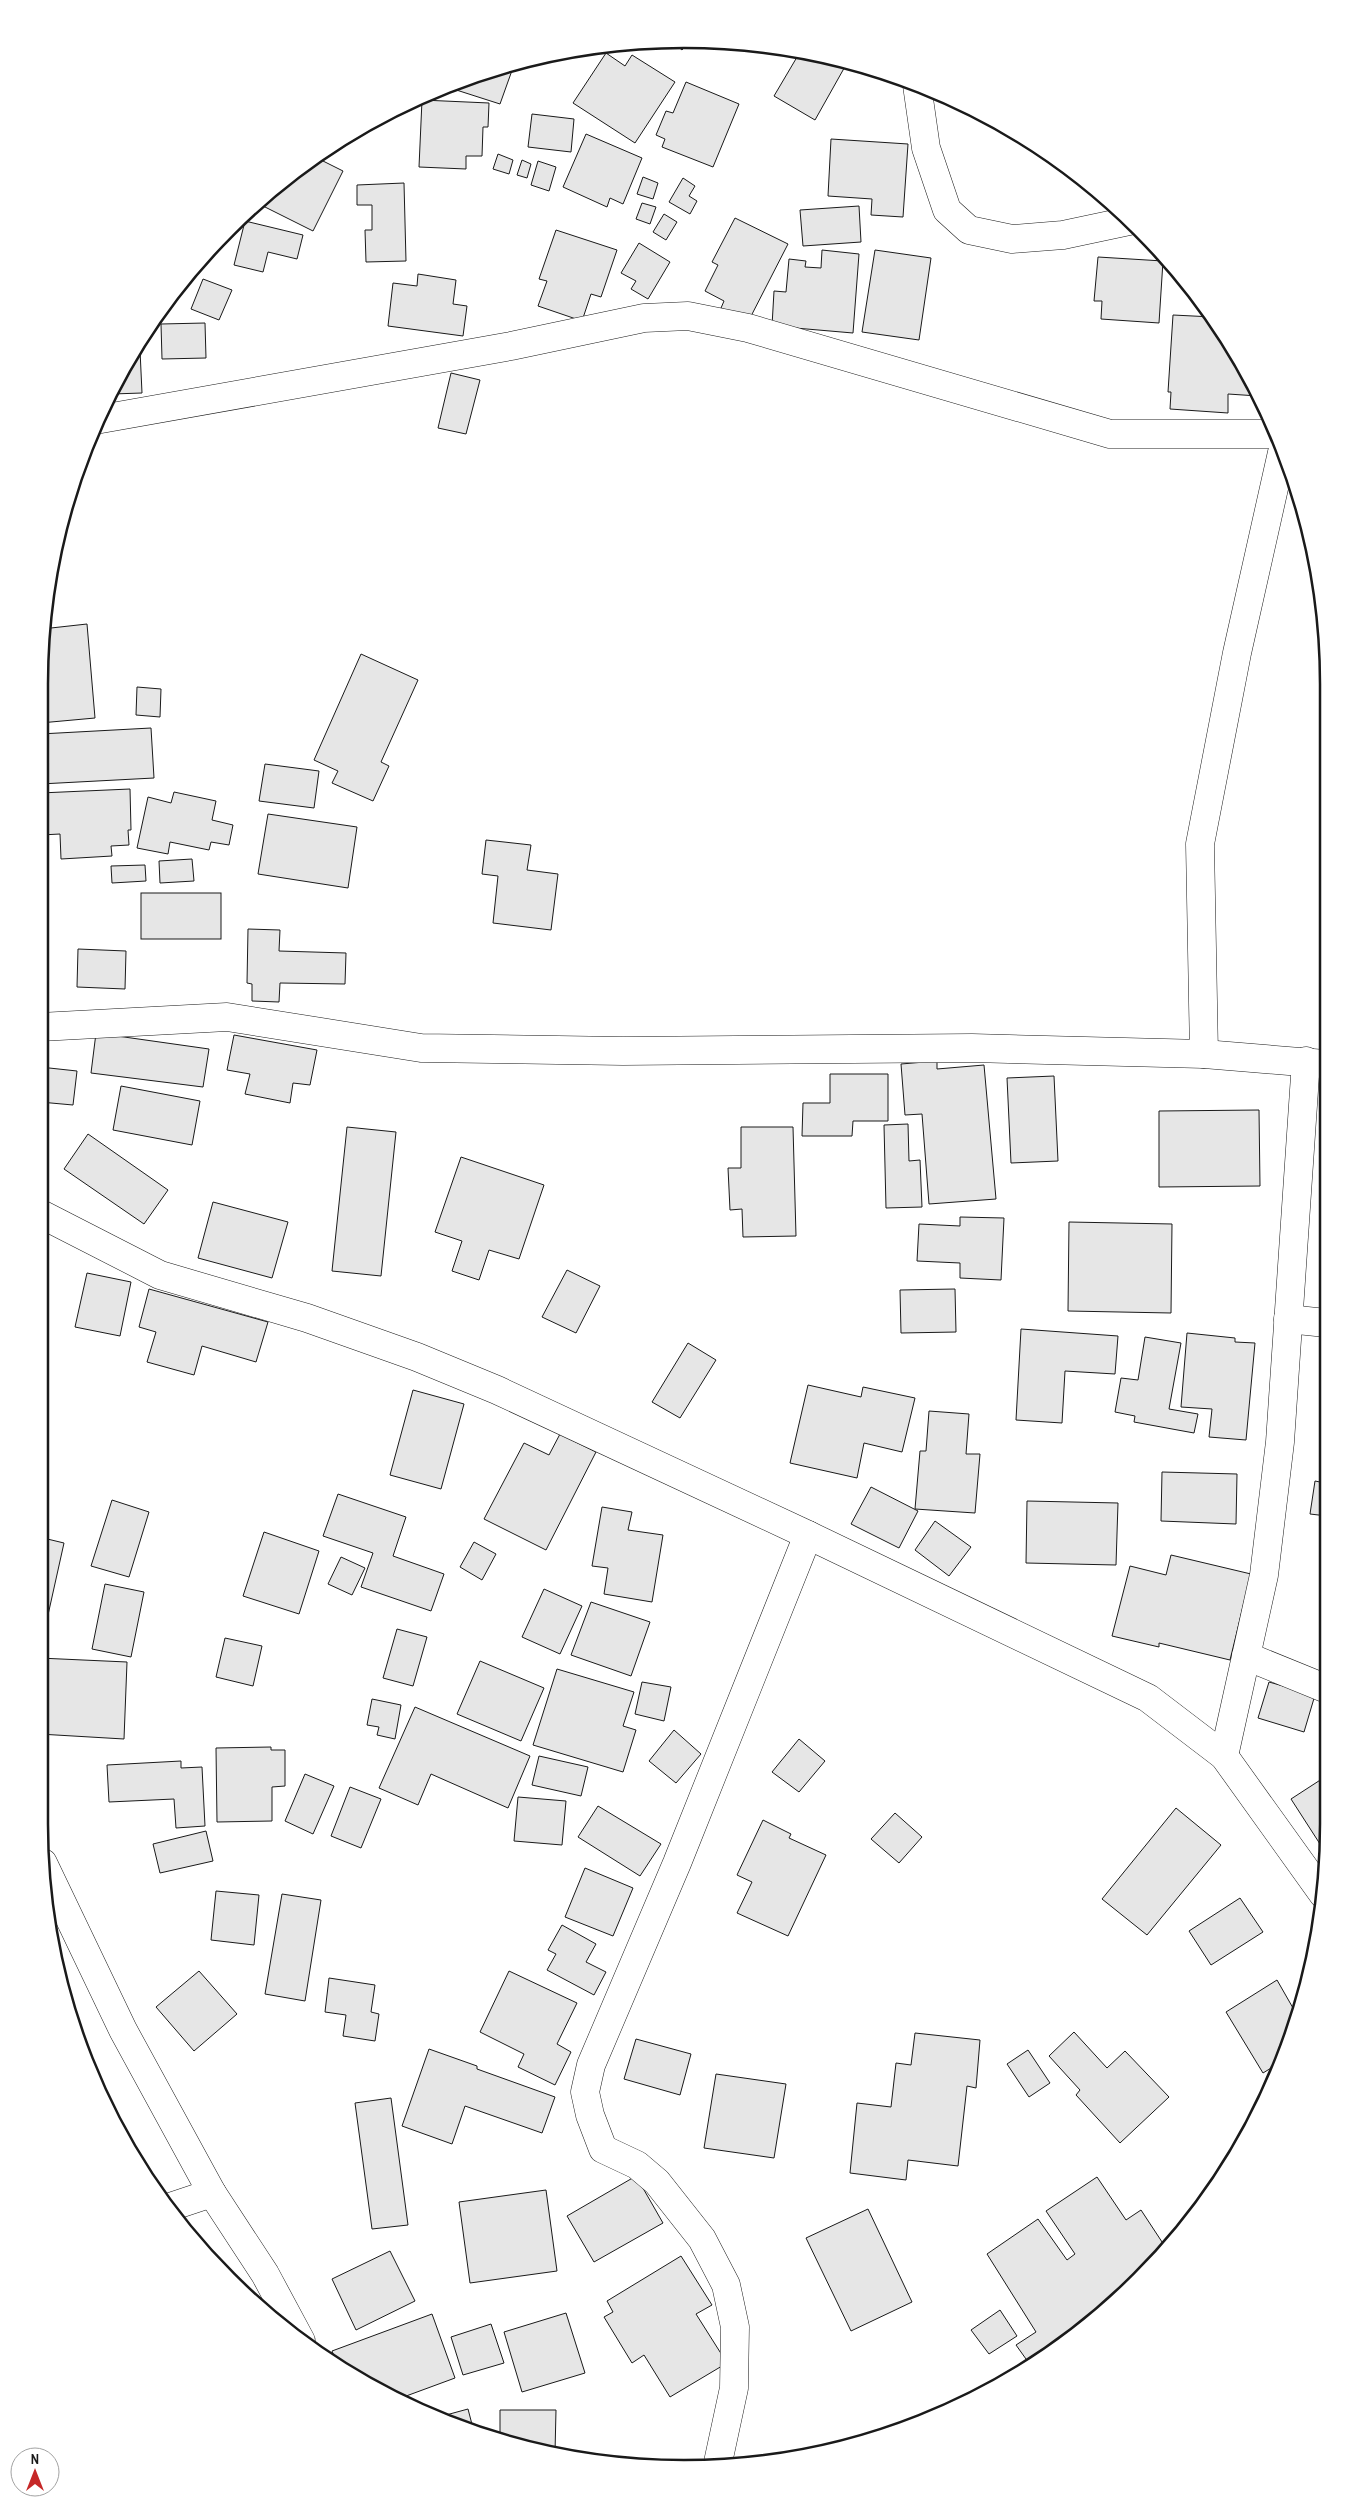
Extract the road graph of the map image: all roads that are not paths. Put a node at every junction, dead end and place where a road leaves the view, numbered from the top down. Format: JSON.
{"nodes":[{"id":1,"x":918,"y":92,"type":"edge"},
{"id":2,"x":1123,"y":223,"type":"edge"},
{"id":3,"x":106,"y":418,"type":"edge"},
{"id":4,"x":1269,"y":434,"type":"edge"},
{"id":5,"x":1280,"y":461,"type":"edge"},
{"id":6,"x":48,"y":1023,"type":"edge"},
{"id":7,"x":1204,"y":1054,"type":"junction"},
{"id":8,"x":1315,"y":1063,"type":"edge"},
{"id":9,"x":48,"y":1218,"type":"edge"},
{"id":10,"x":1288,"y":1319,"type":"junction"},
{"id":11,"x":1320,"y":1322,"type":"edge"},
{"id":12,"x":808,"y":1535,"type":"junction"},
{"id":13,"x":1246,"y":1656,"type":"junction"},
{"id":14,"x":1320,"y":1686,"type":"edge"},
{"id":15,"x":1224,"y":1756,"type":"junction"},
{"id":16,"x":50,"y":1878,"type":"edge"},
{"id":17,"x":1317,"y":1886,"type":"edge"},
{"id":18,"x":212,"y":2193,"type":"junction"},
{"id":19,"x":175,"y":2205,"type":"edge"},
{"id":20,"x":292,"y":2324,"type":"edge"},
{"id":21,"x":719,"y":2458,"type":"edge"}],
"edges":[{"from":1,"to":2,"type":"street"},
{"from":3,"to":4,"type":"street"},
{"from":5,"to":7,"type":"street"},
{"from":6,"to":7,"type":"street"},
{"from":7,"to":8,"type":"street"},
{"from":8,"to":10,"type":"street"},
{"from":9,"to":12,"type":"street"},
{"from":10,"to":11,"type":"street"},
{"from":10,"to":13,"type":"street"},
{"from":12,"to":15,"type":"street"},
{"from":12,"to":21,"type":"street"},
{"from":13,"to":14,"type":"street"},
{"from":13,"to":15,"type":"street"},
{"from":15,"to":17,"type":"street"},
{"from":16,"to":18,"type":"street"},
{"from":18,"to":19,"type":"street"},
{"from":18,"to":20,"type":"street"}]}
